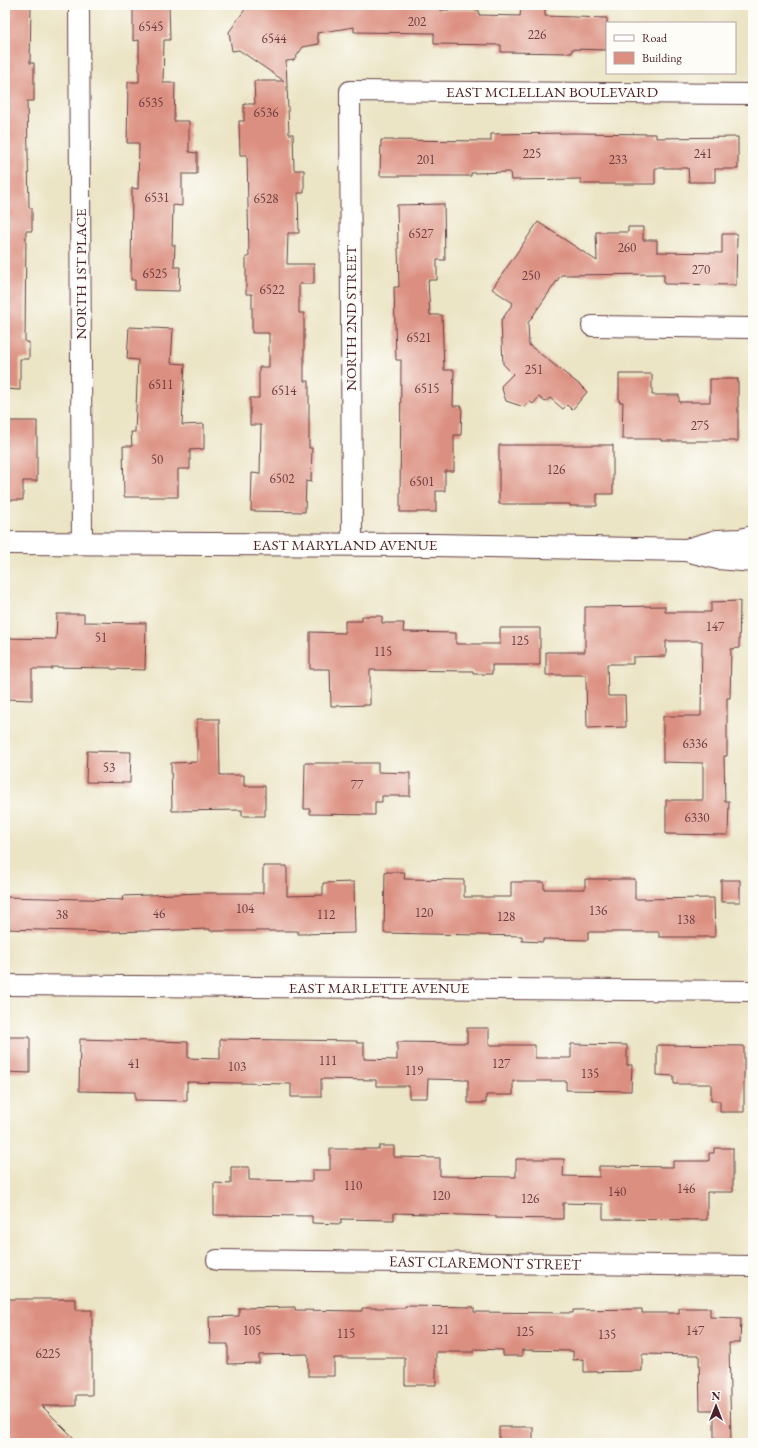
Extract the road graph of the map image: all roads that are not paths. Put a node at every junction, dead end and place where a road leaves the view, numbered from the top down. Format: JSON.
{"nodes":[{"id":1,"x":79,"y":5,"type":"edge"},
{"id":2,"x":350,"y":91,"type":"joint"},
{"id":3,"x":753,"y":94,"type":"edge"},
{"id":4,"x":592,"y":326,"type":"dead end"},
{"id":5,"x":753,"y":328,"type":"edge"},
{"id":6,"x":753,"y":537,"type":"edge"},
{"id":7,"x":5,"y":543,"type":"edge"},
{"id":8,"x":82,"y":544,"type":"junction"},
{"id":9,"x":352,"y":545,"type":"junction"},
{"id":10,"x":686,"y":550,"type":"junction"},
{"id":11,"x":753,"y":561,"type":"edge"},
{"id":12,"x":5,"y":985,"type":"edge"},
{"id":13,"x":753,"y":991,"type":"edge"},
{"id":14,"x":217,"y":1260,"type":"dead end"},
{"id":15,"x":753,"y":1266,"type":"edge"}],
"edges":[{"from":1,"to":8,"type":"street","name":"NORTH 1ST PLACE"},
{"from":2,"to":3,"type":"street","name":"EAST MCLELLAN BOULEVARD"},
{"from":2,"to":9,"type":"street","name":"NORTH 2ND STREET"},
{"from":4,"to":5,"type":"street"},
{"from":6,"to":10,"type":"street","name":"EAST MARYLAND AVENUE"},
{"from":7,"to":8,"type":"street","name":"EAST MARYLAND AVENUE"},
{"from":8,"to":9,"type":"street","name":"EAST MARYLAND AVENUE"},
{"from":9,"to":10,"type":"street","name":"EAST MARYLAND AVENUE"},
{"from":10,"to":11,"type":"street","name":"EAST MARYLAND AVENUE"},
{"from":12,"to":13,"type":"street","name":"EAST MARLETTE AVENUE"},
{"from":14,"to":15,"type":"street","name":"EAST CLAREMONT STREET"}]}
